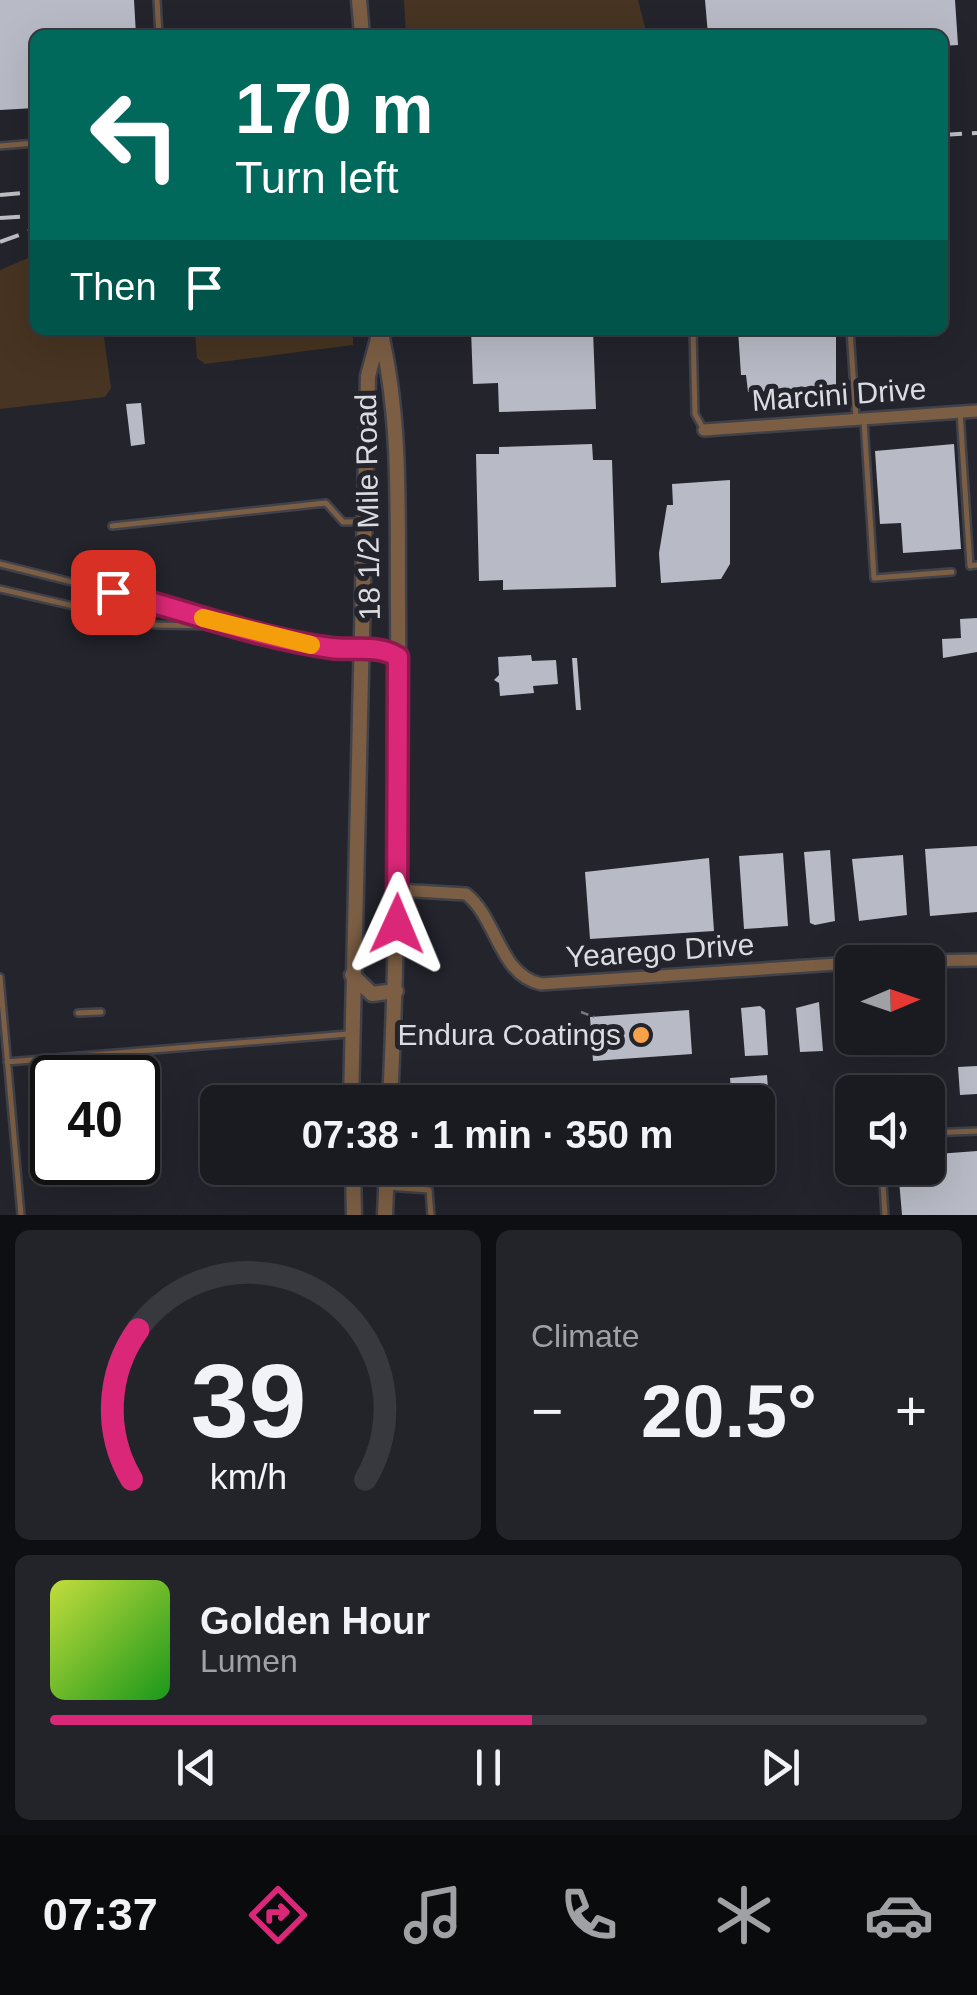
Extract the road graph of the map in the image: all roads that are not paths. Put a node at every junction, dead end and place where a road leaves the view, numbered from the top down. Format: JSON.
{"nodes":[{"id":1,"x":157,"y":0,"type":"edge"},
{"id":2,"x":359,"y":0,"type":"edge"},
{"id":3,"x":159,"y":30,"type":"edge"},
{"id":4,"x":362,"y":30,"type":"edge"},
{"id":5,"x":30,"y":144,"type":"edge"},
{"id":6,"x":0,"y":146,"type":"edge"},
{"id":7,"x":379,"y":335,"type":"edge"},
{"id":8,"x":381,"y":335,"type":"edge"},
{"id":9,"x":692,"y":335,"type":"edge"},
{"id":10,"x":851,"y":335,"type":"edge"},
{"id":11,"x":977,"y":411,"type":"edge"},
{"id":12,"x":960,"y":412,"type":"junction"},
{"id":13,"x":860,"y":418,"type":"junction"},
{"id":14,"x":704,"y":430,"type":"joint"},
{"id":15,"x":364,"y":522,"type":"junction"},
{"id":16,"x":112,"y":526,"type":"dead end"},
{"id":17,"x":0,"y":564,"type":"edge"},
{"id":18,"x":977,"y":565,"type":"edge"},
{"id":19,"x":952,"y":572,"type":"dead end"},
{"id":20,"x":0,"y":589,"type":"edge"},
{"id":21,"x":225,"y":626,"type":"junction"},
{"id":22,"x":360,"y":651,"type":"junction"},
{"id":23,"x":398,"y":657,"type":"junction"},
{"id":24,"x":398,"y":890,"type":"junction"},
{"id":25,"x":977,"y":960,"type":"edge"},
{"id":26,"x":945,"y":961,"type":"edge"},
{"id":27,"x":835,"y":964,"type":"edge"},
{"id":28,"x":352,"y":975,"type":"junction"},
{"id":29,"x":0,"y":977,"type":"edge"},
{"id":30,"x":396,"y":991,"type":"junction"},
{"id":31,"x":101,"y":1012,"type":"dead end"},
{"id":32,"x":78,"y":1013,"type":"dead end"},
{"id":33,"x":351,"y":1034,"type":"junction"},
{"id":34,"x":8,"y":1062,"type":"junction"},
{"id":35,"x":351,"y":1085,"type":"edge"},
{"id":36,"x":391,"y":1085,"type":"edge"},
{"id":37,"x":977,"y":1131,"type":"edge"},
{"id":38,"x":945,"y":1133,"type":"edge"},
{"id":39,"x":354,"y":1185,"type":"edge"},
{"id":40,"x":386,"y":1185,"type":"edge"},
{"id":41,"x":883,"y":1185,"type":"edge"},
{"id":42,"x":386,"y":1188,"type":"junction"},
{"id":43,"x":21,"y":1215,"type":"edge"},
{"id":44,"x":351,"y":1215,"type":"edge"},
{"id":45,"x":385,"y":1215,"type":"edge"},
{"id":46,"x":431,"y":1215,"type":"edge"},
{"id":47,"x":885,"y":1215,"type":"edge"}],
"edges":[{"from":1,"to":3,"type":"lane"},
{"from":2,"to":4,"type":"street"},
{"from":5,"to":6,"type":"lane"},
{"from":7,"to":15,"type":"street","name":"18 1/2 Mile Road"},
{"from":8,"to":23,"type":"street","name":"18 1/2 Mile Road"},
{"from":9,"to":14,"type":"lane"},
{"from":10,"to":13,"type":"lane"},
{"from":11,"to":12,"type":"street","name":"Marcini Drive"},
{"from":12,"to":13,"type":"street","name":"Marcini Drive"},
{"from":12,"to":18,"type":"lane"},
{"from":13,"to":14,"type":"street","name":"Marcini Drive"},
{"from":13,"to":19,"type":"lane"},
{"from":15,"to":16,"type":"lane"},
{"from":15,"to":22,"type":"street","name":"18 1/2 Mile Road"},
{"from":17,"to":21,"type":"lane"},
{"from":20,"to":21,"type":"lane"},
{"from":21,"to":22,"type":"lane"},
{"from":22,"to":23,"type":"street"},
{"from":22,"to":28,"type":"street","name":"18 1/2 Mile Road"},
{"from":23,"to":24,"type":"street","name":"18 1/2 Mile Road"},
{"from":24,"to":27,"type":"street","name":"Yearego Drive"},
{"from":24,"to":30,"type":"street","name":"18 1/2 Mile Road"},
{"from":25,"to":26,"type":"street","name":"Yearego Drive"},
{"from":28,"to":30,"type":"street"},
{"from":28,"to":33,"type":"street","name":"18 1/2 Mile Road"},
{"from":29,"to":34,"type":"lane"},
{"from":30,"to":36,"type":"street","name":"18 1/2 Mile Road"},
{"from":31,"to":32,"type":"lane"},
{"from":33,"to":34,"type":"lane"},
{"from":33,"to":35,"type":"street","name":"18 1/2 Mile Road"},
{"from":34,"to":43,"type":"lane"},
{"from":37,"to":38,"type":"lane"},
{"from":39,"to":44,"type":"street"},
{"from":40,"to":42,"type":"street"},
{"from":41,"to":47,"type":"lane"},
{"from":42,"to":45,"type":"street"},
{"from":42,"to":46,"type":"lane"}]}
